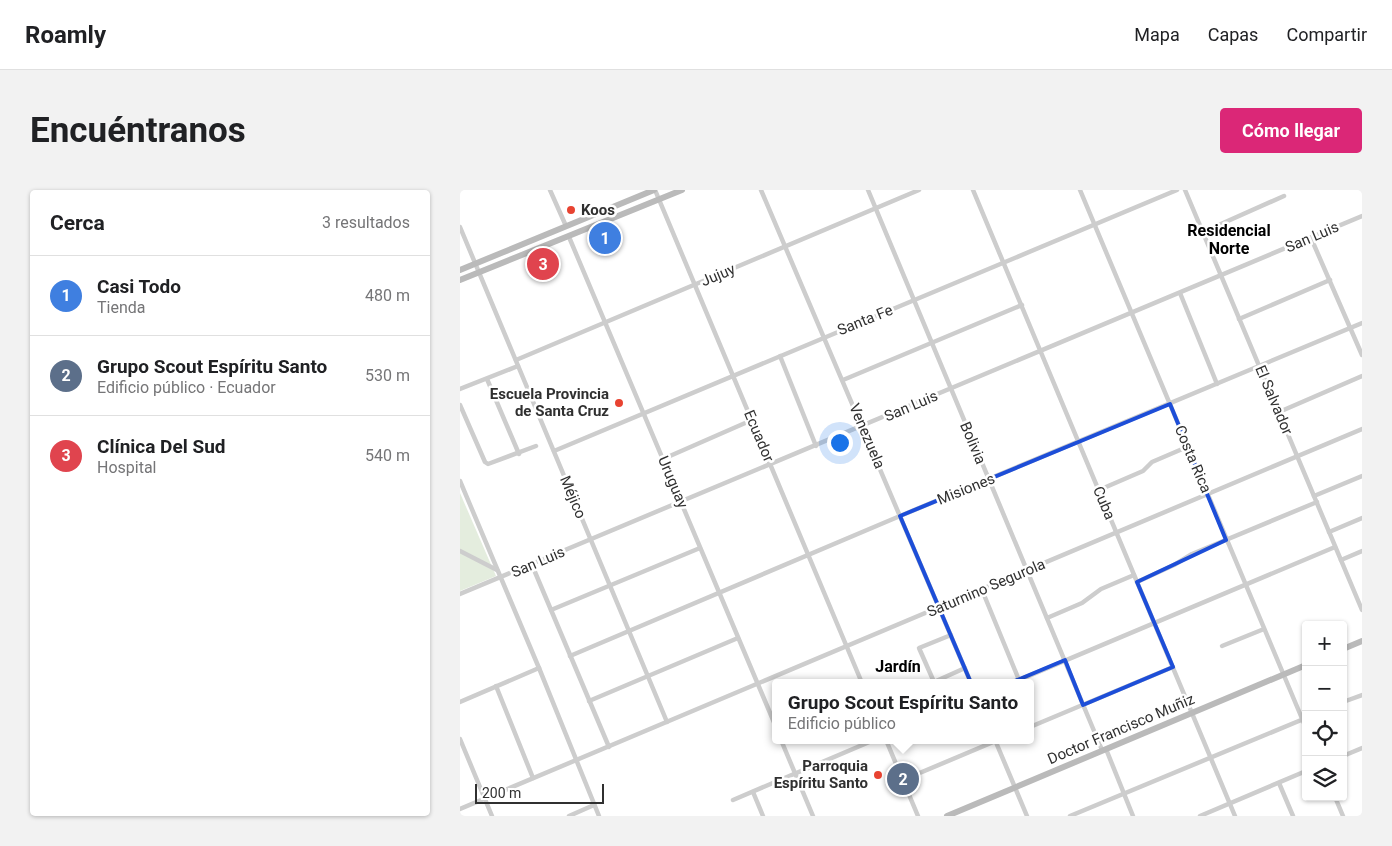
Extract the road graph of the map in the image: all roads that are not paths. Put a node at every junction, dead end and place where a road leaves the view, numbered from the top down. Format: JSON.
{"nodes":[{"id":1,"x":550,"y":190,"type":"edge"},
{"id":2,"x":655,"y":190,"type":"edge"},
{"id":3,"x":682,"y":190,"type":"edge"},
{"id":4,"x":761,"y":190,"type":"edge"},
{"id":5,"x":868,"y":190,"type":"edge"},
{"id":6,"x":919,"y":190,"type":"edge"},
{"id":7,"x":974,"y":190,"type":"edge"},
{"id":8,"x":1080,"y":190,"type":"edge"},
{"id":9,"x":1177,"y":190,"type":"edge"},
{"id":10,"x":1185,"y":190,"type":"edge"},
{"id":11,"x":1284,"y":196,"type":"dead end"},
{"id":12,"x":659,"y":199,"type":"junction"},
{"id":13,"x":875,"y":208,"type":"junction"},
{"id":14,"x":1362,"y":216,"type":"edge"},
{"id":15,"x":1094,"y":224,"type":"junction"},
{"id":16,"x":566,"y":226,"type":"junction"},
{"id":17,"x":460,"y":227,"type":"edge"},
{"id":18,"x":1203,"y":232,"type":"junction"},
{"id":19,"x":569,"y":237,"type":"junction"},
{"id":20,"x":1311,"y":238,"type":"junction"},
{"id":21,"x":785,"y":246,"type":"junction"},
{"id":22,"x":1004,"y":262,"type":"junction"},
{"id":23,"x":476,"y":263,"type":"junction"},
{"id":24,"x":460,"y":270,"type":"edge"},
{"id":25,"x":479,"y":272,"type":"junction"},
{"id":26,"x":1221,"y":276,"type":"junction"},
{"id":27,"x":460,"y":280,"type":"edge"},
{"id":28,"x":1330,"y":280,"type":"junction"},
{"id":29,"x":696,"y":284,"type":"junction"},
{"id":30,"x":1180,"y":293,"type":"junction"},
{"id":31,"x":914,"y":300,"type":"junction"},
{"id":32,"x":1022,"y":305,"type":"junction"},
{"id":33,"x":1132,"y":313,"type":"junction"},
{"id":34,"x":1240,"y":318,"type":"junction"},
{"id":35,"x":605,"y":322,"type":"junction"},
{"id":36,"x":1362,"y":323,"type":"edge"},
{"id":37,"x":1351,"y":328,"type":"junction"},
{"id":38,"x":824,"y":337,"type":"junction"},
{"id":39,"x":932,"y":343,"type":"junction"},
{"id":40,"x":1041,"y":351,"type":"junction"},
{"id":41,"x":1362,"y":355,"type":"edge"},
{"id":42,"x":780,"y":356,"type":"junction"},
{"id":43,"x":516,"y":360,"type":"junction"},
{"id":44,"x":518,"y":366,"type":"junction"},
{"id":45,"x":1259,"y":366,"type":"junction"},
{"id":46,"x":734,"y":374,"type":"junction"},
{"id":47,"x":1362,"y":376,"type":"edge"},
{"id":48,"x":486,"y":379,"type":"junction"},
{"id":49,"x":843,"y":380,"type":"junction"},
{"id":50,"x":1217,"y":384,"type":"junction"},
{"id":51,"x":460,"y":389,"type":"edge"},
{"id":52,"x":951,"y":389,"type":"junction"},
{"id":53,"x":460,"y":404,"type":"edge"},
{"id":54,"x":1170,"y":404,"type":"junction"},
{"id":55,"x":1279,"y":412,"type":"junction"},
{"id":56,"x":644,"y":413,"type":"junction"},
{"id":57,"x":752,"y":420,"type":"junction"},
{"id":58,"x":862,"y":426,"type":"junction"},
{"id":59,"x":1362,"y":429,"type":"edge"},
{"id":60,"x":1079,"y":442,"type":"junction"},
{"id":61,"x":536,"y":446,"type":"dead end"},
{"id":62,"x":816,"y":446,"type":"junction"},
{"id":63,"x":1188,"y":447,"type":"junction"},
{"id":64,"x":554,"y":451,"type":"junction"},
{"id":65,"x":519,"y":454,"type":"junction"},
{"id":66,"x":1298,"y":457,"type":"junction"},
{"id":67,"x":663,"y":459,"type":"junction"},
{"id":68,"x":771,"y":464,"type":"junction"},
{"id":69,"x":1362,"y":476,"type":"edge"},
{"id":70,"x":989,"y":480,"type":"junction"},
{"id":71,"x":460,"y":481,"type":"edge"},
{"id":72,"x":1099,"y":490,"type":"junction"},
{"id":73,"x":1208,"y":495,"type":"junction"},
{"id":74,"x":1314,"y":496,"type":"junction"},
{"id":75,"x":681,"y":502,"type":"junction"},
{"id":76,"x":1317,"y":502,"type":"junction"},
{"id":77,"x":900,"y":516,"type":"junction"},
{"id":78,"x":1362,"y":518,"type":"edge"},
{"id":79,"x":1329,"y":532,"type":"junction"},
{"id":80,"x":1117,"y":533,"type":"junction"},
{"id":81,"x":591,"y":540,"type":"junction"},
{"id":82,"x":1226,"y":540,"type":"junction"},
{"id":83,"x":1336,"y":547,"type":"junction"},
{"id":84,"x":700,"y":548,"type":"junction"},
{"id":85,"x":460,"y":550,"type":"edge"},
{"id":86,"x":1362,"y":551,"type":"edge"},
{"id":87,"x":809,"y":555,"type":"junction"},
{"id":88,"x":1341,"y":560,"type":"junction"},
{"id":89,"x":532,"y":565,"type":"junction"},
{"id":90,"x":497,"y":570,"type":"junction"},
{"id":91,"x":1027,"y":571,"type":"junction"},
{"id":92,"x":1134,"y":575,"type":"junction"},
{"id":93,"x":500,"y":578,"type":"junction"},
{"id":94,"x":1137,"y":582,"type":"junction"},
{"id":95,"x":1245,"y":584,"type":"junction"},
{"id":96,"x":610,"y":586,"type":"junction"},
{"id":97,"x":982,"y":590,"type":"junction"},
{"id":98,"x":460,"y":594,"type":"edge"},
{"id":99,"x":720,"y":594,"type":"junction"},
{"id":100,"x":1360,"y":597,"type":"edge"},
{"id":101,"x":939,"y":608,"type":"junction"},
{"id":102,"x":551,"y":610,"type":"junction"},
{"id":103,"x":1362,"y":610,"type":"edge"},
{"id":104,"x":1047,"y":618,"type":"junction"},
{"id":105,"x":1154,"y":622,"type":"junction"},
{"id":106,"x":1264,"y":629,"type":"junction"},
{"id":107,"x":630,"y":632,"type":"junction"},
{"id":108,"x":951,"y":635,"type":"junction"},
{"id":109,"x":738,"y":638,"type":"junction"},
{"id":110,"x":1362,"y":641,"type":"edge"},
{"id":111,"x":1222,"y":646,"type":"dead end"},
{"id":112,"x":847,"y":647,"type":"junction"},
{"id":113,"x":1347,"y":647,"type":"edge"},
{"id":114,"x":570,"y":656,"type":"junction"},
{"id":115,"x":1065,"y":660,"type":"junction"},
{"id":116,"x":1302,"y":666,"type":"edge"},
{"id":117,"x":1173,"y":667,"type":"junction"},
{"id":118,"x":539,"y":668,"type":"junction"},
{"id":119,"x":965,"y":668,"type":"junction"},
{"id":120,"x":1283,"y":674,"type":"junction"},
{"id":121,"x":648,"y":676,"type":"junction"},
{"id":122,"x":860,"y":679,"type":"edge"},
{"id":123,"x":933,"y":679,"type":"edge"},
{"id":124,"x":941,"y":679,"type":"edge"},
{"id":125,"x":969,"y":679,"type":"edge"},
{"id":126,"x":1020,"y":679,"type":"edge"},
{"id":127,"x":1022,"y":679,"type":"edge"},
{"id":128,"x":758,"y":684,"type":"junction"},
{"id":129,"x":496,"y":686,"type":"junction"},
{"id":130,"x":1362,"y":694,"type":"edge"},
{"id":131,"x":1347,"y":700,"type":"edge"},
{"id":132,"x":589,"y":701,"type":"junction"},
{"id":133,"x":460,"y":702,"type":"edge"},
{"id":134,"x":1083,"y":705,"type":"junction"},
{"id":135,"x":1192,"y":713,"type":"junction"},
{"id":136,"x":1302,"y":715,"type":"edge"},
{"id":137,"x":772,"y":717,"type":"edge"},
{"id":138,"x":1302,"y":720,"type":"edge"},
{"id":139,"x":667,"y":722,"type":"junction"},
{"id":140,"x":1034,"y":725,"type":"edge"},
{"id":141,"x":460,"y":738,"type":"edge"},
{"id":142,"x":783,"y":744,"type":"edge"},
{"id":143,"x":865,"y":744,"type":"edge"},
{"id":144,"x":888,"y":744,"type":"edge"},
{"id":145,"x":989,"y":744,"type":"edge"},
{"id":146,"x":997,"y":744,"type":"edge"},
{"id":147,"x":609,"y":747,"type":"junction"},
{"id":148,"x":1362,"y":748,"type":"edge"},
{"id":149,"x":1104,"y":750,"type":"junction"},
{"id":150,"x":1347,"y":754,"type":"edge"},
{"id":151,"x":1211,"y":758,"type":"junction"},
{"id":152,"x":576,"y":761,"type":"junction"},
{"id":153,"x":1302,"y":773,"type":"edge"},
{"id":154,"x":795,"y":774,"type":"junction"},
{"id":155,"x":534,"y":778,"type":"junction"},
{"id":156,"x":903,"y":780,"type":"junction"},
{"id":157,"x":1279,"y":782,"type":"junction"},
{"id":158,"x":1015,"y":787,"type":"junction"},
{"id":159,"x":753,"y":792,"type":"junction"},
{"id":160,"x":1124,"y":794,"type":"junction"},
{"id":161,"x":485,"y":798,"type":"junction"},
{"id":162,"x":733,"y":800,"type":"dead end"},
{"id":163,"x":1337,"y":801,"type":"edge"},
{"id":164,"x":1230,"y":804,"type":"junction"},
{"id":165,"x":594,"y":805,"type":"junction"},
{"id":166,"x":460,"y":808,"type":"edge"},
{"id":167,"x":950,"y":815,"type":"edge"},
{"id":168,"x":492,"y":816,"type":"edge"},
{"id":169,"x":569,"y":816,"type":"edge"},
{"id":170,"x":599,"y":816,"type":"edge"},
{"id":171,"x":763,"y":816,"type":"edge"},
{"id":172,"x":813,"y":816,"type":"edge"},
{"id":173,"x":918,"y":816,"type":"edge"},
{"id":174,"x":1027,"y":816,"type":"edge"},
{"id":175,"x":1070,"y":816,"type":"edge"},
{"id":176,"x":1133,"y":816,"type":"edge"},
{"id":177,"x":1200,"y":816,"type":"edge"},
{"id":178,"x":1235,"y":816,"type":"edge"},
{"id":179,"x":1293,"y":816,"type":"edge"},
{"id":180,"x":1343,"y":816,"type":"edge"}],
"edges":[{"from":1,"to":16,"type":"street"},
{"from":2,"to":12,"type":"street","name":"Ecuador"},
{"from":2,"to":16,"type":"main road"},
{"from":3,"to":12,"type":"main road"},
{"from":4,"to":21,"type":"street","name":"Venezuela"},
{"from":5,"to":13,"type":"street","name":"Bolivia"},
{"from":6,"to":13,"type":"street","name":"Jujuy"},
{"from":7,"to":22,"type":"street","name":"Cuba"},
{"from":8,"to":15,"type":"street","name":"Costa Rica"},
{"from":9,"to":15,"type":"street","name":"Santa Fe"},
{"from":10,"to":18,"type":"street","name":"El Salvador"},
{"from":11,"to":18,"type":"street"},
{"from":12,"to":19,"type":"main road"},
{"from":12,"to":29,"type":"street","name":"Ecuador"},
{"from":13,"to":21,"type":"street","name":"Jujuy"},
{"from":13,"to":31,"type":"street","name":"Bolivia"},
{"from":14,"to":20,"type":"street","name":"San Luis"},
{"from":15,"to":22,"type":"street","name":"Santa Fe"},
{"from":15,"to":33,"type":"street","name":"Costa Rica"},
{"from":16,"to":23,"type":"main road"},
{"from":17,"to":23,"type":"street","name":"Méjico"},
{"from":18,"to":26,"type":"street","name":"El Salvador"},
{"from":19,"to":25,"type":"main road"},
{"from":19,"to":35,"type":"street","name":"Uruguay"},
{"from":20,"to":26,"type":"street","name":"San Luis"},
{"from":20,"to":28,"type":"street"},
{"from":21,"to":29,"type":"street","name":"Jujuy"},
{"from":21,"to":38,"type":"street","name":"Venezuela"},
{"from":22,"to":31,"type":"street","name":"Santa Fe"},
{"from":22,"to":32,"type":"street","name":"Cuba"},
{"from":23,"to":24,"type":"main road"},
{"from":23,"to":25,"type":"street","name":"Méjico"},
{"from":25,"to":27,"type":"main road"},
{"from":25,"to":43,"type":"street","name":"Méjico"},
{"from":26,"to":30,"type":"street","name":"San Luis"},
{"from":26,"to":34,"type":"street","name":"El Salvador"},
{"from":28,"to":34,"type":"street"},
{"from":28,"to":37,"type":"street"},
{"from":29,"to":35,"type":"street","name":"Jujuy"},
{"from":29,"to":46,"type":"street","name":"Ecuador"},
{"from":30,"to":33,"type":"street","name":"San Luis"},
{"from":30,"to":50,"type":"street"},
{"from":31,"to":38,"type":"street","name":"Santa Fe"},
{"from":31,"to":39,"type":"street","name":"Bolivia"},
{"from":32,"to":39,"type":"street"},
{"from":32,"to":40,"type":"street","name":"Cuba"},
{"from":33,"to":40,"type":"street","name":"San Luis"},
{"from":33,"to":54,"type":"street","name":"Costa Rica"},
{"from":34,"to":45,"type":"street","name":"El Salvador"},
{"from":35,"to":43,"type":"street","name":"Jujuy"},
{"from":35,"to":56,"type":"street","name":"Uruguay"},
{"from":36,"to":37,"type":"street","name":"Misiones"},
{"from":37,"to":41,"type":"street"},
{"from":37,"to":45,"type":"street","name":"Misiones"},
{"from":38,"to":42,"type":"street","name":"Santa Fe"},
{"from":38,"to":49,"type":"street","name":"Venezuela"},
{"from":39,"to":49,"type":"street"},
{"from":39,"to":52,"type":"street","name":"Bolivia"},
{"from":40,"to":52,"type":"street","name":"San Luis"},
{"from":40,"to":60,"type":"street","name":"Cuba"},
{"from":42,"to":46,"type":"street","name":"Santa Fe"},
{"from":42,"to":62,"type":"street"},
{"from":43,"to":44,"type":"street","name":"Méjico"},
{"from":44,"to":48,"type":"street"},
{"from":44,"to":64,"type":"street","name":"Méjico"},
{"from":45,"to":50,"type":"street","name":"Misiones"},
{"from":45,"to":55,"type":"street","name":"El Salvador"},
{"from":46,"to":56,"type":"street","name":"Santa Fe"},
{"from":46,"to":57,"type":"street","name":"Ecuador"},
{"from":47,"to":55,"type":"street"},
{"from":48,"to":51,"type":"street"},
{"from":48,"to":65,"type":"street"},
{"from":49,"to":58,"type":"street","name":"Venezuela"},
{"from":50,"to":54,"type":"street","name":"Misiones"},
{"from":52,"to":58,"type":"street","name":"San Luis"},
{"from":52,"to":70,"type":"street","name":"Bolivia"},
{"from":53,"to":65,"type":"street"},
{"from":54,"to":60,"type":"street","name":"Misiones"},
{"from":54,"to":63,"type":"street","name":"Costa Rica"},
{"from":55,"to":66,"type":"street","name":"El Salvador"},
{"from":56,"to":64,"type":"street","name":"Santa Fe"},
{"from":56,"to":67,"type":"street","name":"Uruguay"},
{"from":57,"to":67,"type":"street"},
{"from":57,"to":68,"type":"street","name":"Ecuador"},
{"from":58,"to":62,"type":"street","name":"San Luis"},
{"from":58,"to":77,"type":"street","name":"Venezuela"},
{"from":59,"to":66,"type":"street","name":"Saturnino Segurola"},
{"from":60,"to":70,"type":"street","name":"Misiones"},
{"from":60,"to":72,"type":"street","name":"Cuba"},
{"from":61,"to":65,"type":"street"},
{"from":62,"to":68,"type":"street","name":"San Luis"},
{"from":63,"to":72,"type":"street"},
{"from":63,"to":73,"type":"street","name":"Costa Rica"},
{"from":64,"to":81,"type":"street","name":"Méjico"},
{"from":66,"to":73,"type":"street","name":"Saturnino Segurola"},
{"from":66,"to":74,"type":"street","name":"El Salvador"},
{"from":67,"to":75,"type":"street","name":"Uruguay"},
{"from":68,"to":75,"type":"street","name":"San Luis"},
{"from":68,"to":87,"type":"street","name":"Ecuador"},
{"from":69,"to":74,"type":"street"},
{"from":70,"to":77,"type":"street","name":"Misiones"},
{"from":70,"to":91,"type":"street","name":"Bolivia"},
{"from":71,"to":90,"type":"street"},
{"from":72,"to":80,"type":"street","name":"Cuba"},
{"from":73,"to":80,"type":"street","name":"Saturnino Segurola"},
{"from":73,"to":82,"type":"street","name":"Costa Rica"},
{"from":74,"to":76,"type":"street","name":"El Salvador"},
{"from":75,"to":81,"type":"street","name":"San Luis"},
{"from":75,"to":84,"type":"street","name":"Uruguay"},
{"from":76,"to":79,"type":"street","name":"El Salvador"},
{"from":76,"to":82,"type":"street"},
{"from":77,"to":87,"type":"street","name":"Misiones"},
{"from":77,"to":101,"type":"street","name":"Venezuela"},
{"from":78,"to":79,"type":"street"},
{"from":79,"to":83,"type":"street","name":"El Salvador"},
{"from":80,"to":91,"type":"street","name":"Saturnino Segurola"},
{"from":80,"to":92,"type":"street","name":"Cuba"},
{"from":81,"to":89,"type":"street","name":"San Luis"},
{"from":81,"to":96,"type":"street","name":"Méjico"},
{"from":82,"to":94,"type":"street"},
{"from":82,"to":95,"type":"street","name":"Costa Rica"},
{"from":83,"to":88,"type":"street","name":"El Salvador"},
{"from":83,"to":95,"type":"street"},
{"from":84,"to":96,"type":"street"},
{"from":84,"to":99,"type":"street","name":"Uruguay"},
{"from":85,"to":90,"type":"street"},
{"from":86,"to":88,"type":"street"},
{"from":87,"to":99,"type":"street","name":"Misiones"},
{"from":87,"to":112,"type":"street","name":"Ecuador"},
{"from":88,"to":100,"type":"street","name":"El Salvador"},
{"from":89,"to":93,"type":"street","name":"San Luis"},
{"from":89,"to":102,"type":"street"},
{"from":90,"to":93,"type":"street"},
{"from":91,"to":97,"type":"street","name":"Saturnino Segurola"},
{"from":91,"to":104,"type":"street","name":"Bolivia"},
{"from":92,"to":94,"type":"street","name":"Cuba"},
{"from":92,"to":104,"type":"street"},
{"from":93,"to":98,"type":"street","name":"San Luis"},
{"from":93,"to":118,"type":"street"},
{"from":94,"to":105,"type":"street","name":"Cuba"},
{"from":95,"to":105,"type":"street"},
{"from":95,"to":106,"type":"street","name":"Costa Rica"},
{"from":96,"to":102,"type":"street"},
{"from":96,"to":107,"type":"street","name":"Méjico"},
{"from":97,"to":101,"type":"street","name":"Saturnino Segurola"},
{"from":97,"to":126,"type":"street"},
{"from":99,"to":107,"type":"street","name":"Misiones"},
{"from":99,"to":109,"type":"street","name":"Uruguay"},
{"from":100,"to":103,"type":"street","name":"El Salvador"},
{"from":101,"to":108,"type":"street","name":"Venezuela"},
{"from":101,"to":112,"type":"street","name":"Saturnino Segurola"},
{"from":102,"to":114,"type":"street"},
{"from":104,"to":115,"type":"street","name":"Bolivia"},
{"from":105,"to":115,"type":"street"},
{"from":105,"to":117,"type":"street","name":"Cuba"},
{"from":106,"to":111,"type":"street"},
{"from":106,"to":120,"type":"street","name":"Costa Rica"},
{"from":107,"to":114,"type":"street","name":"Misiones"},
{"from":107,"to":121,"type":"street","name":"Méjico"},
{"from":108,"to":119,"type":"street","name":"Venezuela"},
{"from":108,"to":123,"type":"street"},
{"from":109,"to":121,"type":"street"},
{"from":109,"to":128,"type":"street","name":"Uruguay"},
{"from":110,"to":113,"type":"main road"},
{"from":112,"to":122,"type":"street","name":"Ecuador"},
{"from":112,"to":128,"type":"street","name":"Saturnino Segurola"},
{"from":114,"to":132,"type":"street"},
{"from":115,"to":127,"type":"street"},
{"from":115,"to":134,"type":"street","name":"Bolivia"},
{"from":116,"to":120,"type":"main road","name":"Doctor Francisco Muñiz"},
{"from":117,"to":134,"type":"street"},
{"from":117,"to":135,"type":"street","name":"Cuba"},
{"from":118,"to":129,"type":"street"},
{"from":118,"to":152,"type":"street"},
{"from":119,"to":124,"type":"street"},
{"from":119,"to":125,"type":"street","name":"Venezuela"},
{"from":120,"to":135,"type":"main road","name":"Doctor Francisco Muñiz"},
{"from":120,"to":136,"type":"street","name":"Costa Rica"},
{"from":121,"to":132,"type":"street"},
{"from":121,"to":139,"type":"street","name":"Méjico"},
{"from":128,"to":137,"type":"street","name":"Uruguay"},
{"from":128,"to":139,"type":"street","name":"Saturnino Segurola"},
{"from":129,"to":133,"type":"street"},
{"from":129,"to":155,"type":"street"},
{"from":130,"to":131,"type":"street"},
{"from":132,"to":147,"type":"street"},
{"from":134,"to":140,"type":"street"},
{"from":134,"to":149,"type":"street","name":"Bolivia"},
{"from":135,"to":149,"type":"main road","name":"Doctor Francisco Muñiz"},
{"from":135,"to":151,"type":"street","name":"Cuba"},
{"from":138,"to":151,"type":"street"},
{"from":139,"to":147,"type":"street","name":"Saturnino Segurola"},
{"from":141,"to":161,"type":"street"},
{"from":142,"to":154,"type":"street"},
{"from":143,"to":154,"type":"street"},
{"from":144,"to":156,"type":"street"},
{"from":145,"to":156,"type":"street"},
{"from":146,"to":158,"type":"street"},
{"from":147,"to":152,"type":"street","name":"Saturnino Segurola"},
{"from":148,"to":150,"type":"street"},
{"from":149,"to":158,"type":"main road","name":"Doctor Francisco Muñiz"},
{"from":149,"to":160,"type":"street","name":"Bolivia"},
{"from":151,"to":160,"type":"street"},
{"from":151,"to":164,"type":"street","name":"Cuba"},
{"from":152,"to":155,"type":"street","name":"Saturnino Segurola"},
{"from":152,"to":165,"type":"street"},
{"from":153,"to":157,"type":"street"},
{"from":154,"to":159,"type":"street"},
{"from":154,"to":172,"type":"street"},
{"from":155,"to":161,"type":"street","name":"Saturnino Segurola"},
{"from":156,"to":173,"type":"street"},
{"from":157,"to":164,"type":"street"},
{"from":157,"to":179,"type":"street"},
{"from":158,"to":167,"type":"main road","name":"Doctor Francisco Muñiz"},
{"from":158,"to":174,"type":"street"},
{"from":159,"to":162,"type":"street"},
{"from":159,"to":171,"type":"street"},
{"from":160,"to":175,"type":"street"},
{"from":160,"to":176,"type":"street","name":"Bolivia"},
{"from":161,"to":166,"type":"street","name":"Saturnino Segurola"},
{"from":161,"to":168,"type":"street"},
{"from":163,"to":180,"type":"street"},
{"from":164,"to":177,"type":"street"},
{"from":164,"to":178,"type":"street","name":"Cuba"},
{"from":165,"to":169,"type":"street"},
{"from":165,"to":170,"type":"street"}]}
